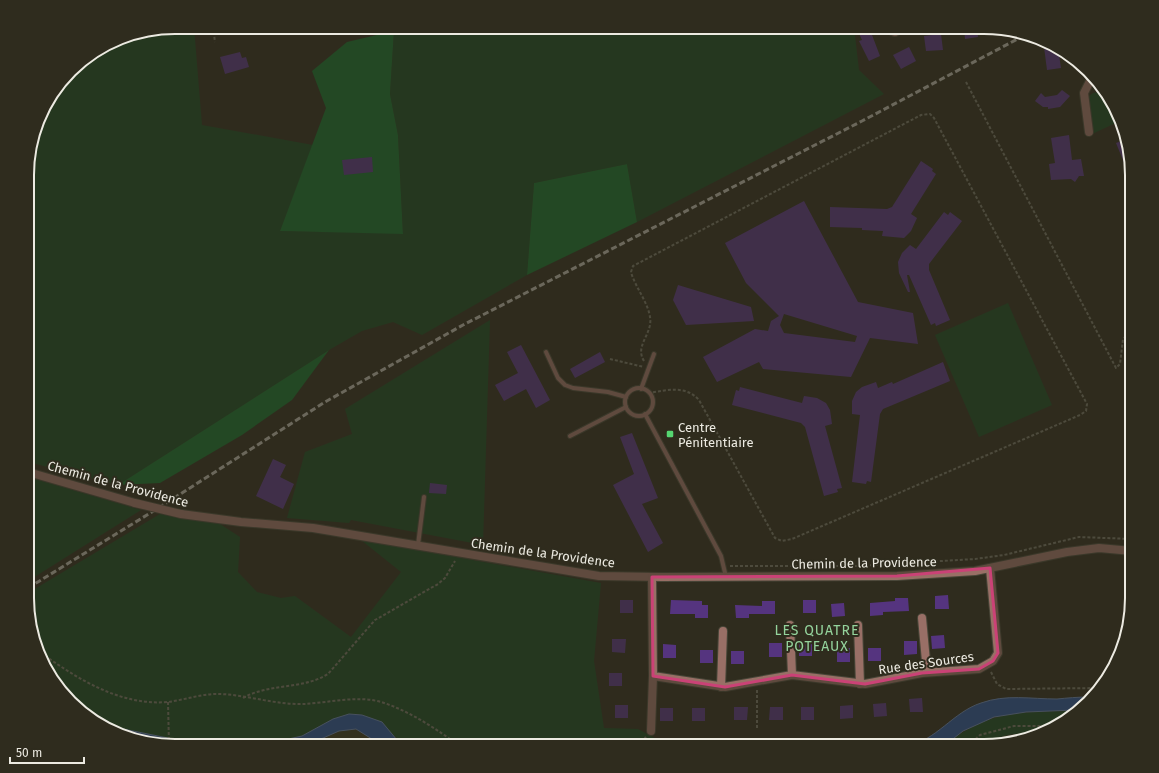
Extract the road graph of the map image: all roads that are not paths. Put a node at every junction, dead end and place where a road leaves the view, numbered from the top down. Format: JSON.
{"nodes":[{"id":1,"x":1090,"y":82,"type":"edge"},
{"id":2,"x":1089,"y":132,"type":"dead end"},
{"id":3,"x":546,"y":352,"type":"dead end"},
{"id":4,"x":654,"y":354,"type":"dead end"},
{"id":5,"x":641,"y":389,"type":"junction"},
{"id":6,"x":626,"y":397,"type":"junction"},
{"id":7,"x":626,"y":407,"type":"junction"},
{"id":8,"x":645,"y":414,"type":"junction"},
{"id":9,"x":570,"y":436,"type":"dead end"},
{"id":10,"x":34,"y":474,"type":"edge"},
{"id":11,"x":424,"y":496,"type":"dead end"},
{"id":12,"x":418,"y":545,"type":"junction"},
{"id":13,"x":1125,"y":550,"type":"edge"},
{"id":14,"x":990,"y":568,"type":"junction"},
{"id":15,"x":652,"y":577,"type":"junction"},
{"id":16,"x":726,"y":577,"type":"junction"},
{"id":17,"x":922,"y":618,"type":"dead end"},
{"id":18,"x":790,"y":625,"type":"dead end"},
{"id":19,"x":858,"y":625,"type":"dead end"},
{"id":20,"x":723,"y":631,"type":"dead end"},
{"id":21,"x":927,"y":672,"type":"junction"},
{"id":22,"x":792,"y":675,"type":"junction"},
{"id":23,"x":653,"y":676,"type":"junction"},
{"id":24,"x":860,"y":684,"type":"junction"},
{"id":25,"x":721,"y":687,"type":"junction"},
{"id":26,"x":651,"y":731,"type":"road end"}],
"edges":[{"from":1,"to":2,"type":"street"},
{"from":3,"to":6,"type":"lane"},
{"from":4,"to":5,"type":"lane"},
{"from":5,"to":6,"type":"lane"},
{"from":5,"to":8,"type":"lane"},
{"from":6,"to":7,"type":"lane"},
{"from":7,"to":8,"type":"lane"},
{"from":7,"to":9,"type":"lane"},
{"from":8,"to":16,"type":"lane"},
{"from":10,"to":12,"type":"street","name":"Chemin de la Providence","bridge":true},
{"from":11,"to":12,"type":"lane"},
{"from":12,"to":15,"type":"street","name":"Chemin de la Providence"},
{"from":13,"to":14,"type":"street","name":"Chemin de la Providence"},
{"from":14,"to":16,"type":"street","name":"Chemin de la Providence"},
{"from":14,"to":21,"type":"street","name":"Rue des Sources"},
{"from":15,"to":16,"type":"street","name":"Chemin de la Providence"},
{"from":15,"to":23,"type":"street"},
{"from":17,"to":21,"type":"street"},
{"from":18,"to":22,"type":"street"},
{"from":19,"to":24,"type":"street"},
{"from":20,"to":25,"type":"street"},
{"from":21,"to":24,"type":"street","name":"Rue des Sources"},
{"from":22,"to":24,"type":"street","name":"Rue des Sources"},
{"from":22,"to":25,"type":"street","name":"Rue des Sources"},
{"from":23,"to":25,"type":"street","name":"Rue des Sources"},
{"from":23,"to":26,"type":"street"}]}
